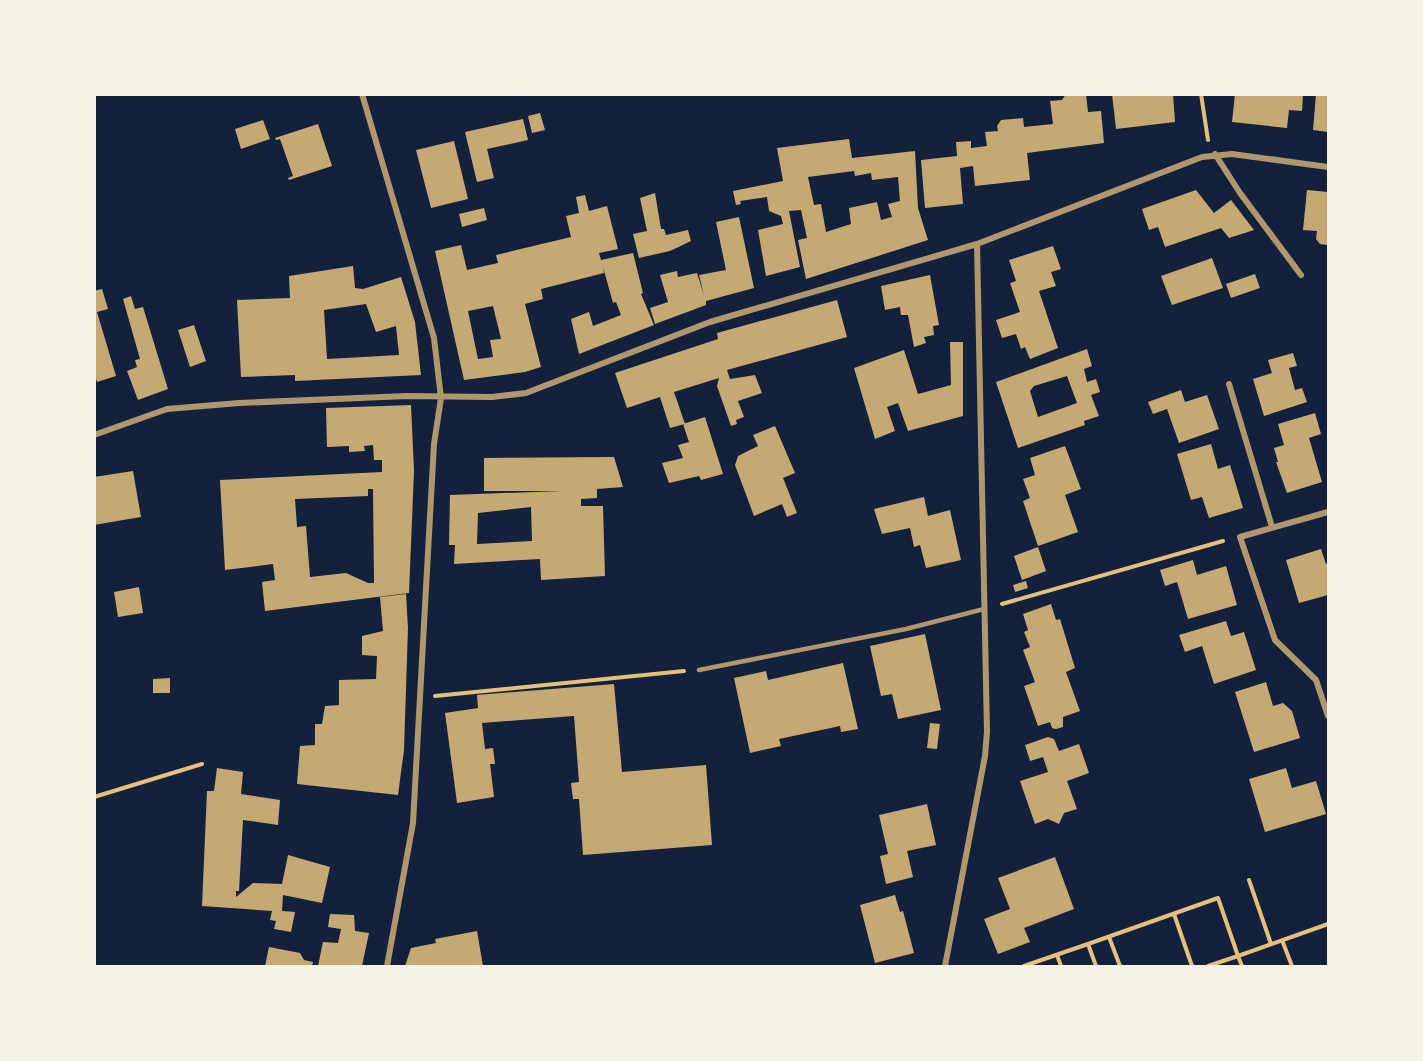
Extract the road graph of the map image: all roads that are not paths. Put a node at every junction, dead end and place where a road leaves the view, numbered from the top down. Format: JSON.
{"nodes":[{"id":1,"x":362,"y":94,"type":"edge"},
{"id":2,"x":1215,"y":154,"type":"junction"},
{"id":3,"x":1329,"y":166,"type":"edge"},
{"id":4,"x":977,"y":244,"type":"junction"},
{"id":5,"x":1301,"y":275,"type":"dead end"},
{"id":6,"x":1228,"y":384,"type":"dead end"},
{"id":7,"x":441,"y":398,"type":"junction"},
{"id":8,"x":94,"y":435,"type":"edge"},
{"id":9,"x":1329,"y":512,"type":"edge"},
{"id":10,"x":1272,"y":527,"type":"junction"},
{"id":11,"x":984,"y":609,"type":"junction"},
{"id":12,"x":699,"y":670,"type":"road end"},
{"id":13,"x":1329,"y":716,"type":"edge"},
{"id":14,"x":387,"y":966,"type":"edge"},
{"id":15,"x":945,"y":966,"type":"edge"}],
"edges":[{"from":1,"to":7,"type":"street"},
{"from":2,"to":3,"type":"street"},
{"from":2,"to":4,"type":"street"},
{"from":2,"to":5,"type":"street"},
{"from":4,"to":7,"type":"street"},
{"from":4,"to":11,"type":"street"},
{"from":6,"to":10,"type":"street"},
{"from":7,"to":8,"type":"street"},
{"from":7,"to":14,"type":"street"},
{"from":9,"to":10,"type":"street"},
{"from":10,"to":13,"type":"street"},
{"from":11,"to":12,"type":"lane"},
{"from":11,"to":15,"type":"street"}]}
